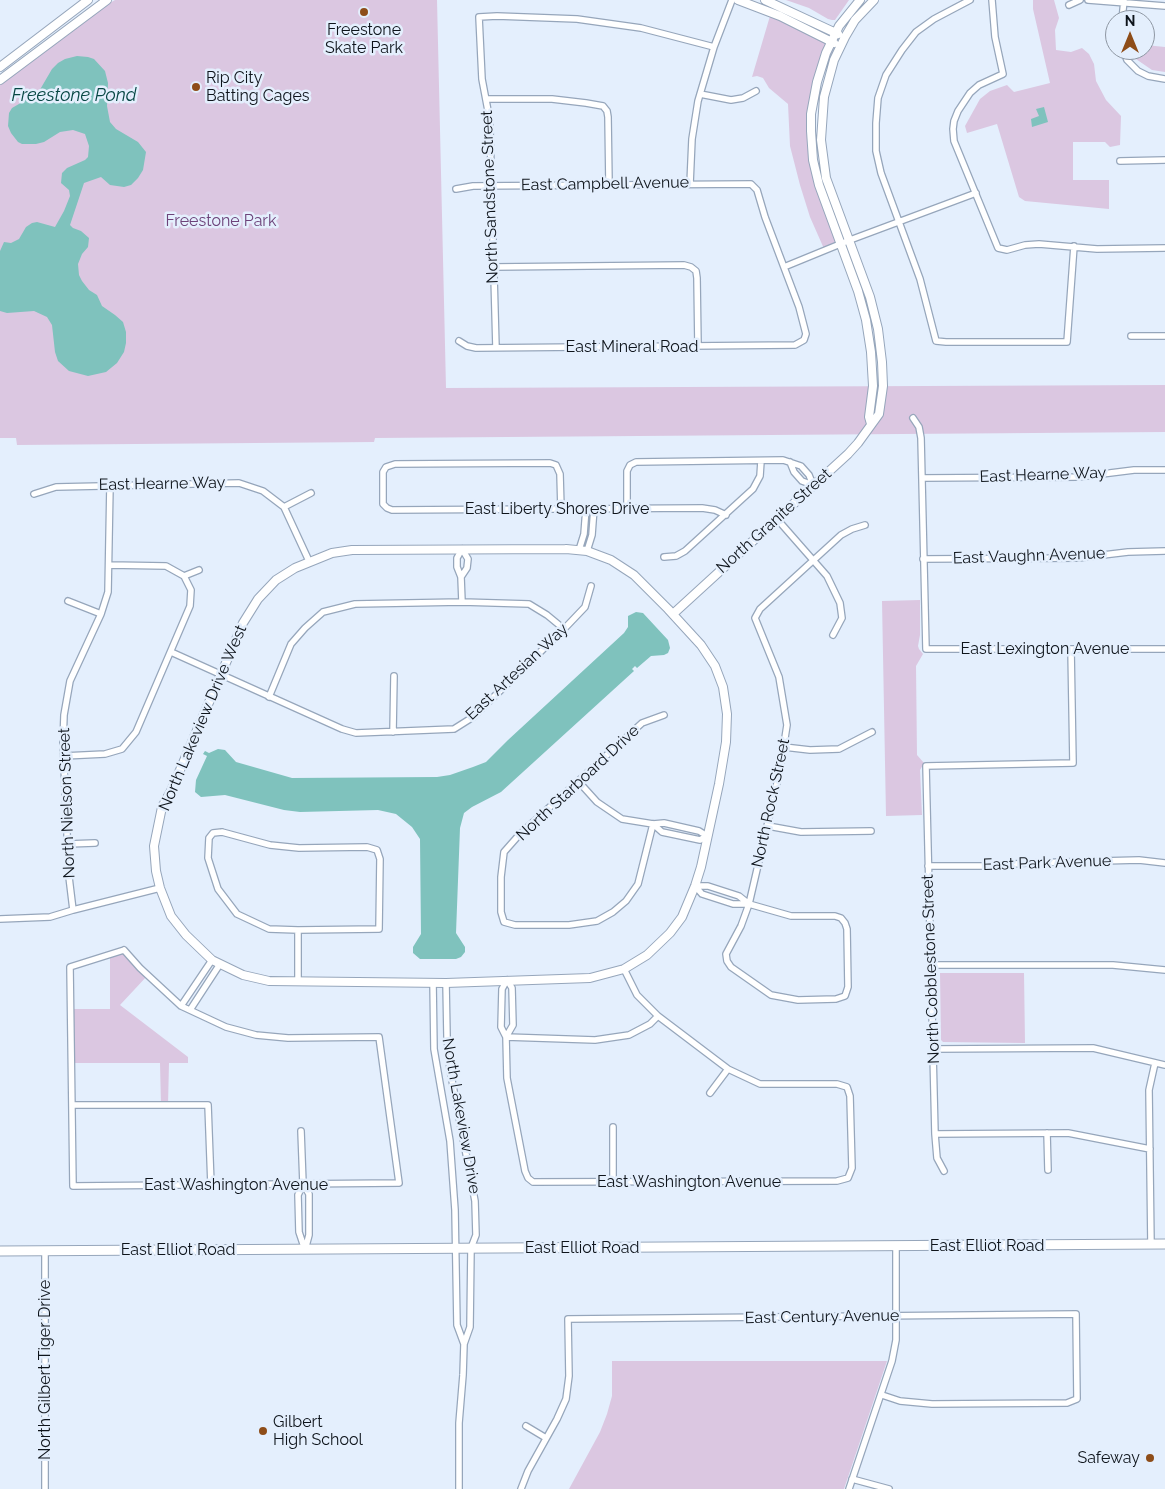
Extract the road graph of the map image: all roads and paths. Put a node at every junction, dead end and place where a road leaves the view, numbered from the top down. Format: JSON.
{"nodes":[{"id":1,"x":88,"y":0,"type":"edge"},
{"id":2,"x":106,"y":0,"type":"edge"},
{"id":3,"x":732,"y":0,"type":"edge"},
{"id":4,"x":738,"y":0,"type":"edge"},
{"id":5,"x":765,"y":0,"type":"edge"},
{"id":6,"x":860,"y":0,"type":"edge"},
{"id":7,"x":874,"y":0,"type":"edge"},
{"id":8,"x":970,"y":0,"type":"edge"},
{"id":9,"x":992,"y":0,"type":"edge"},
{"id":10,"x":1080,"y":0,"type":"edge"},
{"id":11,"x":1088,"y":0,"type":"edge"},
{"id":12,"x":1124,"y":1,"type":"edge"},
{"id":13,"x":1069,"y":5,"type":"dead end"},
{"id":14,"x":1165,"y":6,"type":"edge"},
{"id":15,"x":834,"y":37,"type":"junction"},
{"id":16,"x":842,"y":41,"type":"junction"},
{"id":17,"x":714,"y":47,"type":"junction"},
{"id":18,"x":1128,"y":60,"type":"edge"},
{"id":19,"x":0,"y":67,"type":"edge"},
{"id":20,"x":1165,"y":79,"type":"edge"},
{"id":21,"x":0,"y":80,"type":"edge"},
{"id":22,"x":756,"y":90,"type":"dead end"},
{"id":23,"x":700,"y":94,"type":"junction"},
{"id":24,"x":486,"y":99,"type":"junction"},
{"id":25,"x":1165,"y":160,"type":"edge"},
{"id":26,"x":1120,"y":161,"type":"dead end"},
{"id":27,"x":609,"y":184,"type":"junction"},
{"id":28,"x":690,"y":184,"type":"junction"},
{"id":29,"x":492,"y":186,"type":"junction"},
{"id":30,"x":456,"y":189,"type":"dead end"},
{"id":31,"x":976,"y":193,"type":"junction"},
{"id":32,"x":900,"y":222,"type":"junction"},
{"id":33,"x":850,"y":240,"type":"junction"},
{"id":34,"x":840,"y":245,"type":"junction"},
{"id":35,"x":1074,"y":246,"type":"junction"},
{"id":36,"x":1165,"y":248,"type":"edge"},
{"id":37,"x":494,"y":267,"type":"junction"},
{"id":38,"x":784,"y":267,"type":"junction"},
{"id":39,"x":1131,"y":336,"type":"dead end"},
{"id":40,"x":1165,"y":336,"type":"edge"},
{"id":41,"x":460,"y":341,"type":"dead end"},
{"id":42,"x":698,"y":346,"type":"junction"},
{"id":43,"x":496,"y":348,"type":"junction"},
{"id":44,"x":913,"y":418,"type":"dead end"},
{"id":45,"x":871,"y":424,"type":"junction"},
{"id":46,"x":761,"y":461,"type":"junction"},
{"id":47,"x":1165,"y":470,"type":"edge"},
{"id":48,"x":922,"y":478,"type":"junction"},
{"id":49,"x":110,"y":485,"type":"junction"},
{"id":50,"x":813,"y":486,"type":"junction"},
{"id":51,"x":311,"y":493,"type":"dead end"},
{"id":52,"x":34,"y":494,"type":"dead end"},
{"id":53,"x":284,"y":508,"type":"junction"},
{"id":54,"x":586,"y":508,"type":"junction"},
{"id":55,"x":594,"y":508,"type":"junction"},
{"id":56,"x":627,"y":508,"type":"junction"},
{"id":57,"x":561,"y":509,"type":"junction"},
{"id":58,"x":726,"y":515,"type":"junction"},
{"id":59,"x":777,"y":519,"type":"junction"},
{"id":60,"x":865,"y":525,"type":"dead end"},
{"id":61,"x":462,"y":549,"type":"junction"},
{"id":62,"x":583,"y":551,"type":"junction"},
{"id":63,"x":1165,"y":551,"type":"edge"},
{"id":64,"x":664,"y":558,"type":"dead end"},
{"id":65,"x":924,"y":559,"type":"junction"},
{"id":66,"x":813,"y":560,"type":"junction"},
{"id":67,"x":309,"y":561,"type":"junction"},
{"id":68,"x":110,"y":565,"type":"junction"},
{"id":69,"x":199,"y":570,"type":"dead end"},
{"id":70,"x":184,"y":576,"type":"junction"},
{"id":71,"x":462,"y":577,"type":"junction"},
{"id":72,"x":591,"y":586,"type":"dead end"},
{"id":73,"x":68,"y":601,"type":"dead end"},
{"id":74,"x":462,"y":602,"type":"junction"},
{"id":75,"x":101,"y":614,"type":"junction"},
{"id":76,"x":673,"y":614,"type":"junction"},
{"id":77,"x":564,"y":629,"type":"junction"},
{"id":78,"x":832,"y":635,"type":"dead end"},
{"id":79,"x":1165,"y":649,"type":"edge"},
{"id":80,"x":1071,"y":650,"type":"junction"},
{"id":81,"x":171,"y":652,"type":"junction"},
{"id":82,"x":221,"y":674,"type":"junction"},
{"id":83,"x":394,"y":676,"type":"dead end"},
{"id":84,"x":269,"y":697,"type":"junction"},
{"id":85,"x":664,"y":715,"type":"dead end"},
{"id":86,"x":394,"y":732,"type":"junction"},
{"id":87,"x":872,"y":732,"type":"dead end"},
{"id":88,"x":784,"y":747,"type":"junction"},
{"id":89,"x":64,"y":756,"type":"junction"},
{"id":90,"x":578,"y":781,"type":"junction"},
{"id":91,"x":653,"y":824,"type":"junction"},
{"id":92,"x":768,"y":826,"type":"junction"},
{"id":93,"x":871,"y":831,"type":"dead end"},
{"id":94,"x":707,"y":836,"type":"junction"},
{"id":95,"x":95,"y":843,"type":"dead end"},
{"id":96,"x":67,"y":844,"type":"junction"},
{"id":97,"x":1165,"y":862,"type":"edge"},
{"id":98,"x":928,"y":866,"type":"junction"},
{"id":99,"x":695,"y":886,"type":"junction"},
{"id":100,"x":160,"y":888,"type":"junction"},
{"id":101,"x":750,"y":904,"type":"junction"},
{"id":102,"x":74,"y":910,"type":"junction"},
{"id":103,"x":0,"y":919,"type":"edge"},
{"id":104,"x":298,"y":930,"type":"junction"},
{"id":105,"x":212,"y":960,"type":"junction"},
{"id":106,"x":220,"y":964,"type":"junction"},
{"id":107,"x":931,"y":965,"type":"junction"},
{"id":108,"x":624,"y":969,"type":"junction"},
{"id":109,"x":1165,"y":970,"type":"edge"},
{"id":110,"x":507,"y":980,"type":"junction"},
{"id":111,"x":298,"y":982,"type":"junction"},
{"id":112,"x":433,"y":982,"type":"junction"},
{"id":113,"x":443,"y":983,"type":"junction"},
{"id":114,"x":182,"y":1006,"type":"junction"},
{"id":115,"x":190,"y":1010,"type":"junction"},
{"id":116,"x":658,"y":1016,"type":"junction"},
{"id":117,"x":506,"y":1037,"type":"junction"},
{"id":118,"x":934,"y":1050,"type":"junction"},
{"id":119,"x":1155,"y":1064,"type":"junction"},
{"id":120,"x":1165,"y":1065,"type":"edge"},
{"id":121,"x":728,"y":1069,"type":"junction"},
{"id":122,"x":710,"y":1093,"type":"dead end"},
{"id":123,"x":73,"y":1105,"type":"junction"},
{"id":124,"x":613,"y":1127,"type":"dead end"},
{"id":125,"x":301,"y":1131,"type":"dead end"},
{"id":126,"x":1047,"y":1133,"type":"junction"},
{"id":127,"x":936,"y":1134,"type":"junction"},
{"id":128,"x":1150,"y":1149,"type":"junction"},
{"id":129,"x":1048,"y":1170,"type":"dead end"},
{"id":130,"x":944,"y":1171,"type":"dead end"},
{"id":131,"x":613,"y":1182,"type":"junction"},
{"id":132,"x":303,"y":1184,"type":"junction"},
{"id":133,"x":211,"y":1185,"type":"junction"},
{"id":134,"x":1165,"y":1244,"type":"edge"},
{"id":135,"x":1151,"y":1245,"type":"junction"},
{"id":136,"x":896,"y":1246,"type":"junction"},
{"id":137,"x":457,"y":1248,"type":"junction"},
{"id":138,"x":471,"y":1248,"type":"junction"},
{"id":139,"x":305,"y":1250,"type":"junction"},
{"id":140,"x":0,"y":1251,"type":"edge"},
{"id":141,"x":44,"y":1252,"type":"junction"},
{"id":142,"x":896,"y":1316,"type":"junction"},
{"id":143,"x":464,"y":1344,"type":"junction"},
{"id":144,"x":882,"y":1395,"type":"junction"},
{"id":145,"x":526,"y":1426,"type":"dead end"},
{"id":146,"x":546,"y":1438,"type":"junction"},
{"id":147,"x":852,"y":1479,"type":"junction"},
{"id":148,"x":45,"y":1489,"type":"edge"},
{"id":149,"x":459,"y":1489,"type":"edge"},
{"id":150,"x":521,"y":1489,"type":"edge"},
{"id":151,"x":849,"y":1489,"type":"edge"},
{"id":152,"x":889,"y":1489,"type":"edge"}],
"edges":[{"from":1,"to":19,"type":"street"},
{"from":2,"to":21,"type":"street"},
{"from":3,"to":17,"type":"street"},
{"from":4,"to":15,"type":"street"},
{"from":5,"to":15,"type":"street"},
{"from":6,"to":15,"type":"street"},
{"from":7,"to":16,"type":"street","name":"North Granite Street"},
{"from":8,"to":32,"type":"street"},
{"from":9,"to":31,"type":"street"},
{"from":10,"to":13,"type":"street"},
{"from":11,"to":12,"type":"street"},
{"from":12,"to":14,"type":"street"},
{"from":15,"to":16,"type":"street"},
{"from":15,"to":34,"type":"street"},
{"from":16,"to":33,"type":"street","name":"North Granite Street"},
{"from":17,"to":23,"type":"street"},
{"from":17,"to":24,"type":"street","name":"North Sandstone Street"},
{"from":18,"to":20,"type":"street"},
{"from":22,"to":23,"type":"street"},
{"from":23,"to":28,"type":"street"},
{"from":24,"to":27,"type":"street"},
{"from":24,"to":29,"type":"street","name":"North Sandstone Street"},
{"from":25,"to":26,"type":"street"},
{"from":27,"to":28,"type":"street","name":"East Campbell Avenue"},
{"from":27,"to":29,"type":"street","name":"East Campbell Avenue"},
{"from":28,"to":38,"type":"street","name":"East Campbell Avenue"},
{"from":29,"to":30,"type":"street","name":"East Campbell Avenue"},
{"from":29,"to":37,"type":"street","name":"North Sandstone Street"},
{"from":31,"to":32,"type":"street"},
{"from":31,"to":35,"type":"street"},
{"from":32,"to":33,"type":"street"},
{"from":32,"to":35,"type":"street"},
{"from":33,"to":34,"type":"street"},
{"from":33,"to":45,"type":"street","name":"North Granite Street"},
{"from":34,"to":38,"type":"street"},
{"from":34,"to":45,"type":"street"},
{"from":35,"to":36,"type":"street"},
{"from":37,"to":42,"type":"street"},
{"from":37,"to":43,"type":"street","name":"North Sandstone Street"},
{"from":38,"to":42,"type":"street","name":"East Mineral Road"},
{"from":39,"to":40,"type":"street"},
{"from":41,"to":43,"type":"street","name":"East Mineral Road"},
{"from":42,"to":43,"type":"street","name":"East Mineral Road"},
{"from":44,"to":48,"type":"street"},
{"from":45,"to":50,"type":"street","name":"North Granite Street"},
{"from":46,"to":50,"type":"street"},
{"from":46,"to":56,"type":"street"},
{"from":46,"to":58,"type":"street"},
{"from":47,"to":48,"type":"street","name":"East Hearne Way"},
{"from":48,"to":65,"type":"street"},
{"from":49,"to":52,"type":"street","name":"East Hearne Way"},
{"from":49,"to":53,"type":"street","name":"East Hearne Way"},
{"from":49,"to":68,"type":"street","name":"North Nielson Street"},
{"from":50,"to":59,"type":"street","name":"North Granite Street"},
{"from":51,"to":53,"type":"street"},
{"from":53,"to":67,"type":"street","name":"East Hearne Way"},
{"from":54,"to":55,"type":"street","name":"East Liberty Shores Drive"},
{"from":54,"to":57,"type":"street","name":"East Liberty Shores Drive"},
{"from":54,"to":62,"type":"street"},
{"from":55,"to":56,"type":"street","name":"East Liberty Shores Drive"},
{"from":55,"to":62,"type":"street"},
{"from":56,"to":58,"type":"street","name":"East Liberty Shores Drive"},
{"from":57,"to":57,"type":"street","name":"East Liberty Shores Drive"},
{"from":58,"to":64,"type":"street"},
{"from":59,"to":66,"type":"street"},
{"from":59,"to":76,"type":"street","name":"North Granite Street"},
{"from":60,"to":66,"type":"street"},
{"from":61,"to":62,"type":"street","name":"North Lakeview Drive West"},
{"from":61,"to":67,"type":"street","name":"North Lakeview Drive West"},
{"from":61,"to":71,"type":"street"},
{"from":61,"to":71,"type":"street"},
{"from":62,"to":76,"type":"street","name":"North Lakeview Drive West"},
{"from":63,"to":65,"type":"street","name":"East Vaughn Avenue"},
{"from":65,"to":80,"type":"street","name":"East Lexington Avenue"},
{"from":66,"to":78,"type":"street"},
{"from":66,"to":88,"type":"street","name":"North Rock Street"},
{"from":67,"to":82,"type":"street","name":"North Lakeview Drive West"},
{"from":68,"to":70,"type":"street"},
{"from":68,"to":75,"type":"street","name":"North Nielson Street"},
{"from":69,"to":70,"type":"street"},
{"from":70,"to":81,"type":"street"},
{"from":71,"to":74,"type":"street"},
{"from":72,"to":77,"type":"street","name":"East Artesian Way"},
{"from":73,"to":75,"type":"street"},
{"from":74,"to":77,"type":"street"},
{"from":74,"to":84,"type":"street"},
{"from":75,"to":89,"type":"street","name":"North Nielson Street"},
{"from":76,"to":94,"type":"street","name":"North Lakeview Drive West"},
{"from":77,"to":86,"type":"street","name":"East Artesian Way"},
{"from":79,"to":80,"type":"street","name":"East Lexington Avenue"},
{"from":80,"to":98,"type":"street","name":"North Cobblestone Street"},
{"from":81,"to":82,"type":"street","name":"East Artesian Way"},
{"from":81,"to":89,"type":"street"},
{"from":82,"to":84,"type":"street","name":"East Artesian Way"},
{"from":82,"to":100,"type":"street","name":"North Lakeview Drive West"},
{"from":83,"to":86,"type":"street"},
{"from":84,"to":86,"type":"street","name":"East Artesian Way"},
{"from":85,"to":90,"type":"street","name":"North Starboard Drive"},
{"from":87,"to":88,"type":"street"},
{"from":88,"to":92,"type":"street","name":"North Rock Street"},
{"from":89,"to":96,"type":"street","name":"North Nielson Street"},
{"from":90,"to":91,"type":"street"},
{"from":90,"to":91,"type":"street","name":"North Starboard Drive"},
{"from":91,"to":94,"type":"street"},
{"from":92,"to":93,"type":"street"},
{"from":92,"to":101,"type":"street","name":"North Rock Street"},
{"from":94,"to":99,"type":"street","name":"North Lakeview Drive West"},
{"from":95,"to":96,"type":"street"},
{"from":96,"to":102,"type":"street","name":"North Nielson Street"},
{"from":97,"to":98,"type":"street","name":"East Park Avenue"},
{"from":98,"to":107,"type":"street","name":"North Cobblestone Street"},
{"from":99,"to":101,"type":"street"},
{"from":99,"to":101,"type":"street"},
{"from":99,"to":108,"type":"street","name":"North Lakeview Drive West"},
{"from":100,"to":102,"type":"street"},
{"from":100,"to":105,"type":"street","name":"North Lakeview Drive West"},
{"from":101,"to":101,"type":"street","name":"North Rock Street"},
{"from":102,"to":103,"type":"street"},
{"from":104,"to":104,"type":"street"},
{"from":104,"to":111,"type":"street"},
{"from":105,"to":106,"type":"street","name":"North Lakeview Drive West"},
{"from":105,"to":114,"type":"street"},
{"from":106,"to":111,"type":"street","name":"North Lakeview Drive West"},
{"from":106,"to":115,"type":"street"},
{"from":107,"to":109,"type":"street"},
{"from":107,"to":118,"type":"street","name":"North Cobblestone Street"},
{"from":108,"to":110,"type":"street","name":"North Lakeview Drive West"},
{"from":108,"to":116,"type":"street"},
{"from":110,"to":113,"type":"street","name":"North Lakeview Drive West"},
{"from":110,"to":117,"type":"street"},
{"from":110,"to":117,"type":"street"},
{"from":111,"to":112,"type":"street","name":"North Lakeview Drive West"},
{"from":112,"to":113,"type":"street","name":"North Lakeview Drive West"},
{"from":112,"to":137,"type":"street","name":"North Lakeview Drive"},
{"from":113,"to":138,"type":"street","name":"North Lakeview Drive"},
{"from":114,"to":115,"type":"street"},
{"from":114,"to":123,"type":"street"},
{"from":115,"to":132,"type":"street","name":"East Washington Avenue"},
{"from":116,"to":117,"type":"street"},
{"from":116,"to":121,"type":"street"},
{"from":117,"to":131,"type":"street","name":"East Washington Avenue"},
{"from":118,"to":119,"type":"street"},
{"from":118,"to":127,"type":"street","name":"North Cobblestone Street"},
{"from":119,"to":120,"type":"street"},
{"from":119,"to":128,"type":"street"},
{"from":121,"to":122,"type":"street"},
{"from":121,"to":131,"type":"street","name":"East Washington Avenue"},
{"from":123,"to":133,"type":"street"},
{"from":123,"to":133,"type":"street","name":"East Washington Avenue"},
{"from":124,"to":131,"type":"street"},
{"from":125,"to":132,"type":"street"},
{"from":126,"to":127,"type":"street"},
{"from":126,"to":128,"type":"street"},
{"from":126,"to":129,"type":"street"},
{"from":127,"to":130,"type":"street","name":"North Cobblestone Street"},
{"from":128,"to":135,"type":"street"},
{"from":132,"to":133,"type":"street","name":"East Washington Avenue"},
{"from":132,"to":139,"type":"street"},
{"from":132,"to":139,"type":"street"},
{"from":134,"to":135,"type":"main road","name":"East Elliot Road"},
{"from":135,"to":136,"type":"main road","name":"East Elliot Road"},
{"from":136,"to":138,"type":"main road","name":"East Elliot Road"},
{"from":136,"to":142,"type":"street"},
{"from":137,"to":138,"type":"main road","name":"East Elliot Road"},
{"from":137,"to":139,"type":"main road","name":"East Elliot Road"},
{"from":137,"to":143,"type":"street"},
{"from":138,"to":143,"type":"street"},
{"from":139,"to":141,"type":"main road","name":"East Elliot Road"},
{"from":140,"to":141,"type":"main road","name":"East Elliot Road"},
{"from":141,"to":148,"type":"street","name":"North Gilbert Tiger Drive"},
{"from":142,"to":144,"type":"street"},
{"from":142,"to":144,"type":"street","name":"East Century Avenue"},
{"from":142,"to":146,"type":"street","name":"East Century Avenue"},
{"from":143,"to":149,"type":"street"},
{"from":144,"to":147,"type":"street"},
{"from":145,"to":146,"type":"street"},
{"from":146,"to":150,"type":"street"},
{"from":147,"to":151,"type":"street"},
{"from":147,"to":152,"type":"street"}]}
